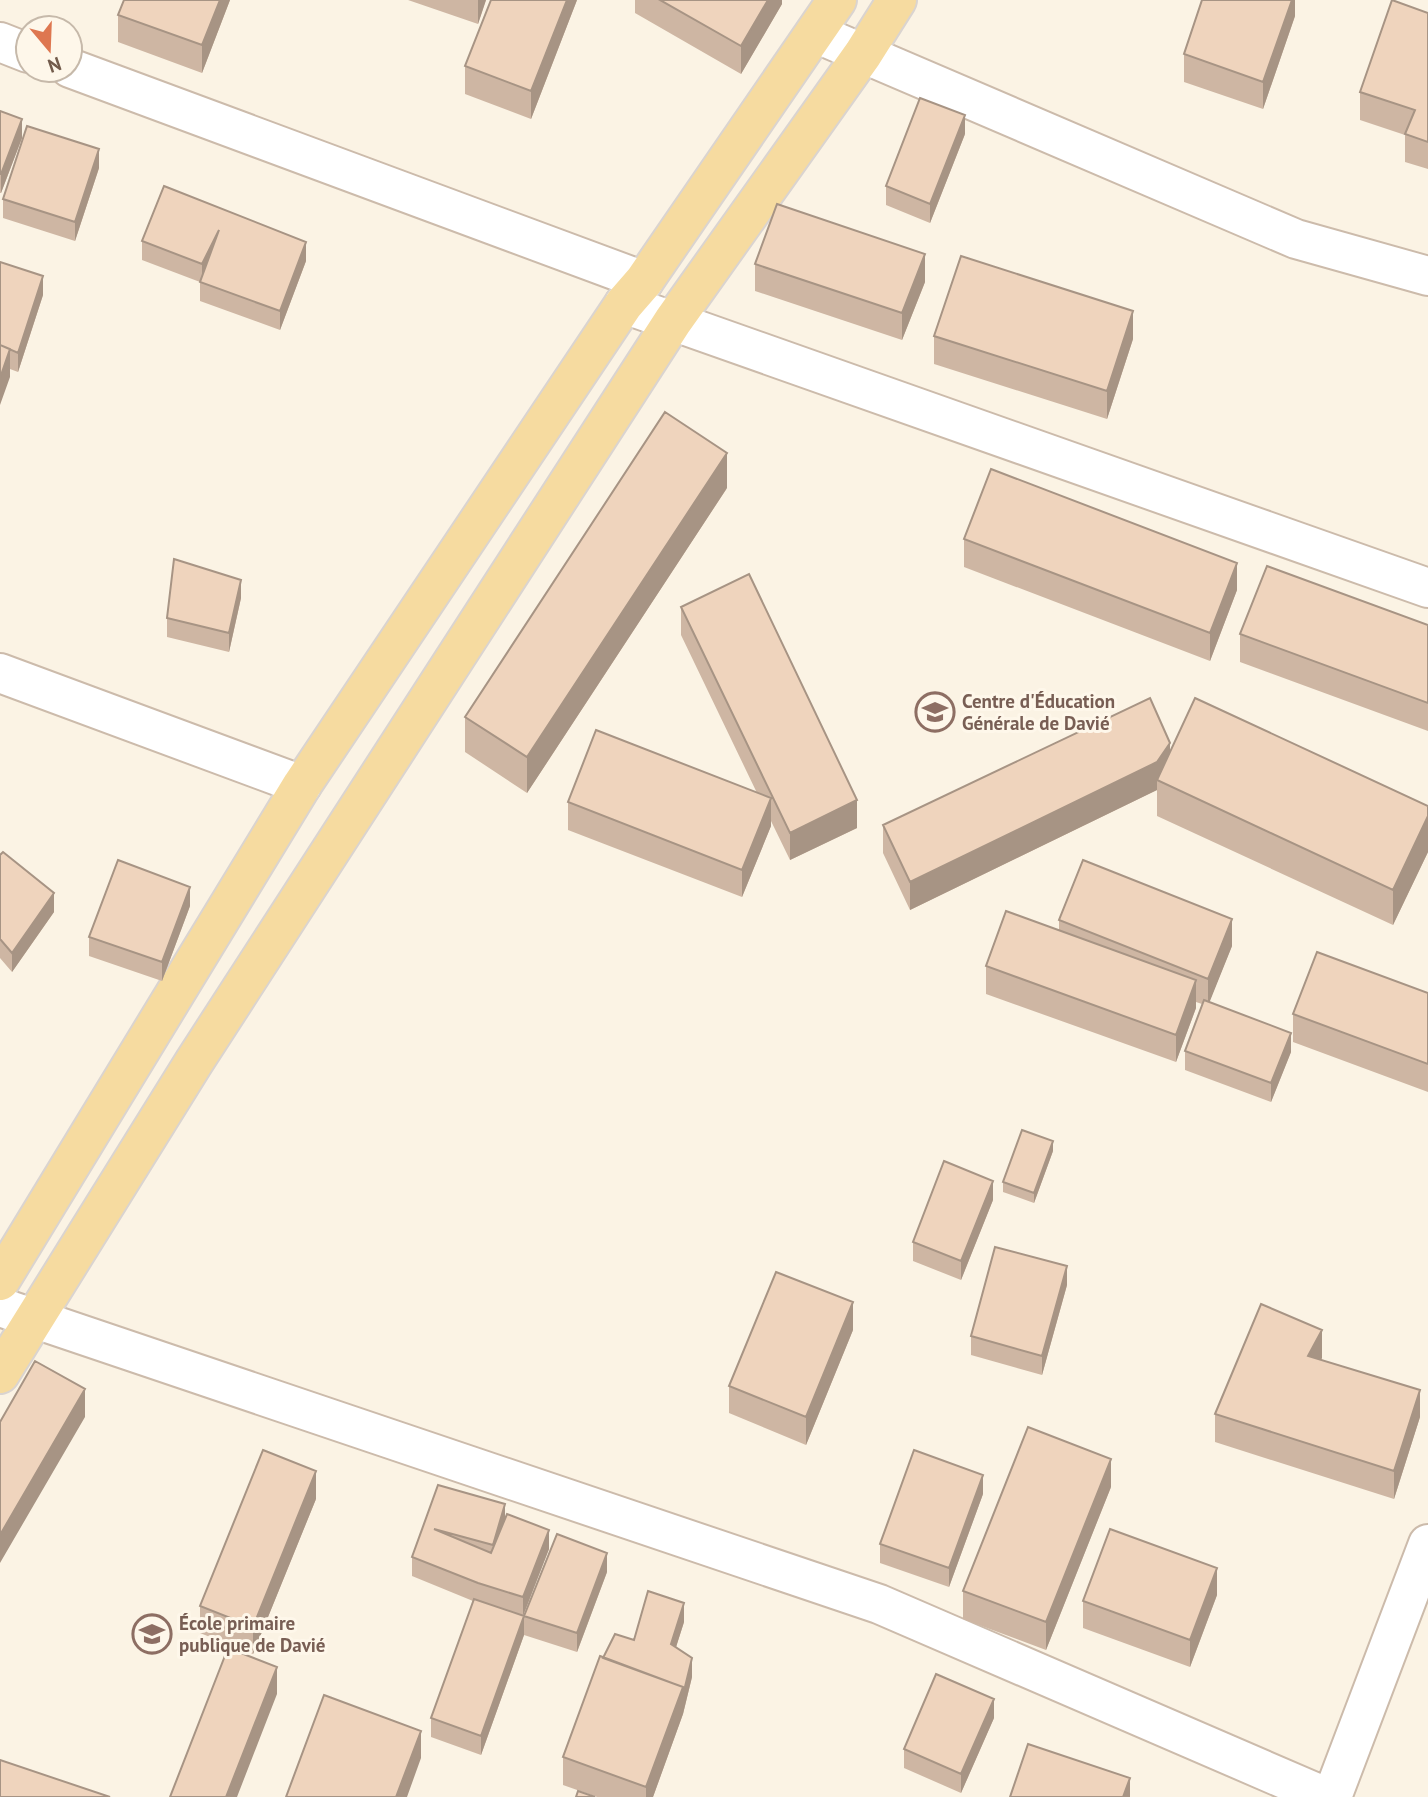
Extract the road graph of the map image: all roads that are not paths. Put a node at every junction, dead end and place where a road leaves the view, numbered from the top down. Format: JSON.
{"nodes":[{"id":1,"x":837,"y":0,"type":"edge"},
{"id":2,"x":897,"y":0,"type":"edge"},
{"id":3,"x":815,"y":33,"type":"junction"},
{"id":4,"x":863,"y":54,"type":"junction"},
{"id":5,"x":84,"y":74,"type":"edge"},
{"id":6,"x":1428,"y":276,"type":"edge"},
{"id":7,"x":634,"y":292,"type":"junction"},
{"id":8,"x":673,"y":321,"type":"junction"},
{"id":9,"x":1428,"y":588,"type":"edge"},
{"id":10,"x":0,"y":673,"type":"edge"},
{"id":11,"x":302,"y":785,"type":"junction"},
{"id":12,"x":0,"y":1281,"type":"edge"},
{"id":13,"x":16,"y":1313,"type":"edge"},
{"id":14,"x":0,"y":1374,"type":"edge"},
{"id":15,"x":1428,"y":1544,"type":"edge"},
{"id":16,"x":1326,"y":1797,"type":"edge"},
{"id":17,"x":1332,"y":1797,"type":"edge"}],
"edges":[{"from":1,"to":3,"type":"main road"},
{"from":2,"to":4,"type":"main road"},
{"from":3,"to":4,"type":"street"},
{"from":3,"to":7,"type":"main road"},
{"from":4,"to":6,"type":"street"},
{"from":4,"to":8,"type":"main road"},
{"from":5,"to":7,"type":"street"},
{"from":7,"to":8,"type":"street"},
{"from":7,"to":11,"type":"main road"},
{"from":8,"to":9,"type":"street"},
{"from":8,"to":13,"type":"main road"},
{"from":10,"to":11,"type":"street"},
{"from":11,"to":12,"type":"main road"},
{"from":13,"to":14,"type":"main road"},
{"from":13,"to":16,"type":"street"},
{"from":15,"to":17,"type":"street"}]}
